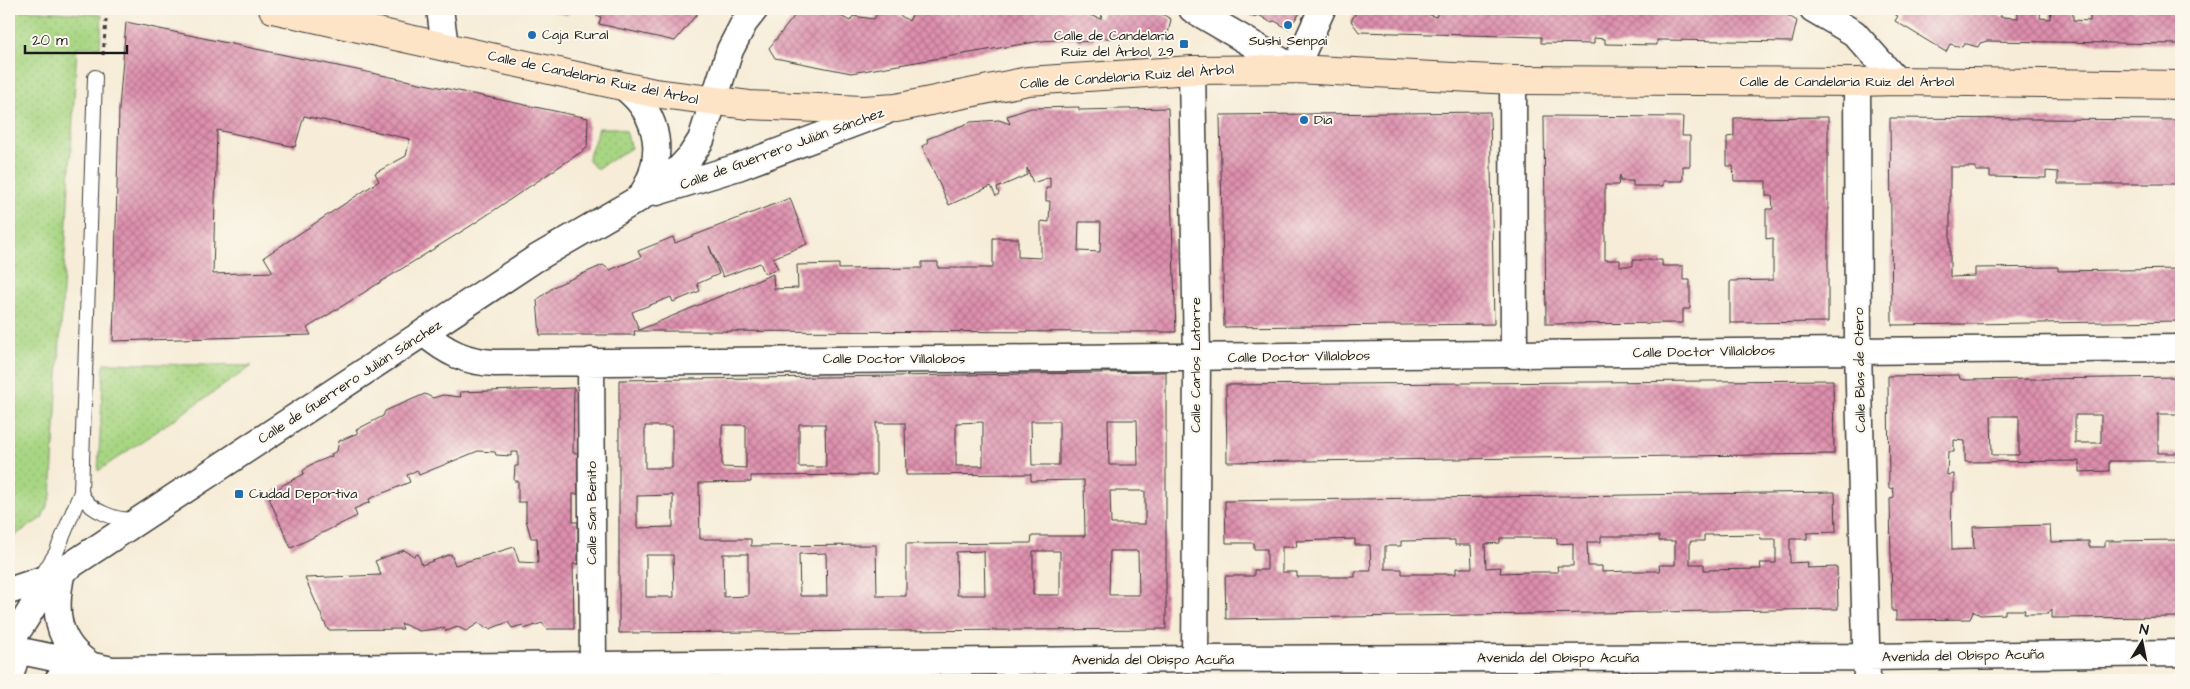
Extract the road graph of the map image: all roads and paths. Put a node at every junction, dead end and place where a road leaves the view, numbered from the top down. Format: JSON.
{"nodes":[{"id":1,"x":274,"y":9,"type":"edge"},
{"id":2,"x":440,"y":9,"type":"edge"},
{"id":3,"x":755,"y":9,"type":"edge"},
{"id":4,"x":1192,"y":9,"type":"edge"},
{"id":5,"x":1322,"y":9,"type":"edge"},
{"id":6,"x":1813,"y":9,"type":"edge"},
{"id":7,"x":444,"y":46,"type":"junction"},
{"id":8,"x":1295,"y":69,"type":"junction"},
{"id":9,"x":1192,"y":70,"type":"junction"},
{"id":10,"x":95,"y":77,"type":"dead end"},
{"id":11,"x":1513,"y":80,"type":"junction"},
{"id":12,"x":1897,"y":81,"type":"junction"},
{"id":13,"x":1857,"y":82,"type":"junction"},
{"id":14,"x":2181,"y":85,"type":"edge"},
{"id":15,"x":624,"y":87,"type":"junction"},
{"id":16,"x":714,"y":102,"type":"junction"},
{"id":17,"x":896,"y":108,"type":"junction"},
{"id":18,"x":640,"y":198,"type":"junction"},
{"id":19,"x":424,"y":334,"type":"junction"},
{"id":20,"x":2181,"y":348,"type":"edge"},
{"id":21,"x":1858,"y":350,"type":"junction"},
{"id":22,"x":1514,"y":355,"type":"junction"},
{"id":23,"x":1197,"y":358,"type":"junction"},
{"id":24,"x":591,"y":361,"type":"junction"},
{"id":25,"x":81,"y":492,"type":"junction"},
{"id":26,"x":141,"y":519,"type":"junction"},
{"id":27,"x":62,"y":571,"type":"junction"},
{"id":28,"x":37,"y":582,"type":"junction"},
{"id":29,"x":9,"y":591,"type":"edge"},
{"id":30,"x":13,"y":636,"type":"edge"},
{"id":31,"x":2181,"y":653,"type":"edge"},
{"id":32,"x":1195,"y":659,"type":"junction"},
{"id":33,"x":593,"y":665,"type":"junction"},
{"id":34,"x":93,"y":667,"type":"junction"},
{"id":35,"x":1867,"y":669,"type":"edge"},
{"id":36,"x":124,"y":670,"type":"junction"},
{"id":37,"x":10,"y":680,"type":"edge"},
{"id":38,"x":58,"y":680,"type":"edge"}],
"edges":[{"from":1,"to":7,"type":"street","name":"Calle de Candelaria Ruiz del Árbol"},
{"from":2,"to":7,"type":"street"},
{"from":3,"to":16,"type":"street","name":"Calle de Guerrero Julián Sánchez"},
{"from":4,"to":8,"type":"street"},
{"from":5,"to":8,"type":"street"},
{"from":6,"to":12,"type":"street"},
{"from":7,"to":15,"type":"street","name":"Calle de Candelaria Ruiz del Árbol"},
{"from":8,"to":9,"type":"street","name":"Calle de Candelaria Ruiz del Árbol"},
{"from":8,"to":11,"type":"street","name":"Calle de Candelaria Ruiz del Árbol"},
{"from":9,"to":17,"type":"street","name":"Calle de Candelaria Ruiz del Árbol"},
{"from":9,"to":23,"type":"street","name":"Calle Carlos Latorre"},
{"from":10,"to":25,"type":"lane"},
{"from":11,"to":13,"type":"street","name":"Calle de Candelaria Ruiz del Árbol"},
{"from":11,"to":22,"type":"street"},
{"from":12,"to":13,"type":"street","name":"Calle de Candelaria Ruiz del Árbol"},
{"from":12,"to":14,"type":"street","name":"Calle de Candelaria Ruiz del Árbol"},
{"from":13,"to":21,"type":"street","name":"Calle Blas de Otero"},
{"from":15,"to":16,"type":"street","name":"Calle de Candelaria Ruiz del Árbol"},
{"from":15,"to":18,"type":"street"},
{"from":16,"to":17,"type":"street","name":"Calle de Candelaria Ruiz del Árbol"},
{"from":16,"to":18,"type":"street","name":"Calle de Guerrero Julián Sánchez"},
{"from":17,"to":18,"type":"street","name":"Calle de Guerrero Julián Sánchez"},
{"from":18,"to":19,"type":"street","name":"Calle de Guerrero Julián Sánchez"},
{"from":19,"to":24,"type":"street","name":"Calle Doctor Villalobos"},
{"from":19,"to":26,"type":"street","name":"Calle de Guerrero Julián Sánchez"},
{"from":20,"to":21,"type":"street","name":"Calle Doctor Villalobos"},
{"from":21,"to":22,"type":"street","name":"Calle Doctor Villalobos"},
{"from":21,"to":35,"type":"street","name":"Calle Blas de Otero"},
{"from":22,"to":23,"type":"street","name":"Calle Doctor Villalobos"},
{"from":23,"to":24,"type":"street","name":"Calle Doctor Villalobos"},
{"from":23,"to":32,"type":"street","name":"Calle Carlos Latorre"},
{"from":24,"to":33,"type":"street","name":"Calle San Benito"},
{"from":25,"to":26,"type":"lane"},
{"from":25,"to":28,"type":"lane"},
{"from":26,"to":27,"type":"street","name":"Calle de Guerrero Julián Sánchez"},
{"from":27,"to":28,"type":"street","name":"Calle de Guerrero Julián Sánchez"},
{"from":27,"to":30,"type":"street","name":"Calle de Guerrero Julián Sánchez"},
{"from":27,"to":34,"type":"street"},
{"from":28,"to":29,"type":"street","name":"Calle de Guerrero Julián Sánchez"},
{"from":30,"to":34,"type":"street","name":"Avenida del Obispo Acuña"},
{"from":30,"to":37,"type":"street"},
{"from":31,"to":35,"type":"street","name":"Avenida del Obispo Acuña"},
{"from":32,"to":33,"type":"street","name":"Avenida del Obispo Acuña"},
{"from":32,"to":35,"type":"street","name":"Avenida del Obispo Acuña"},
{"from":33,"to":36,"type":"street","name":"Avenida del Obispo Acuña"},
{"from":34,"to":36,"type":"street","name":"Avenida del Obispo Acuña"},
{"from":36,"to":38,"type":"street","name":"Avenida del Obispo Acuña"}]}
